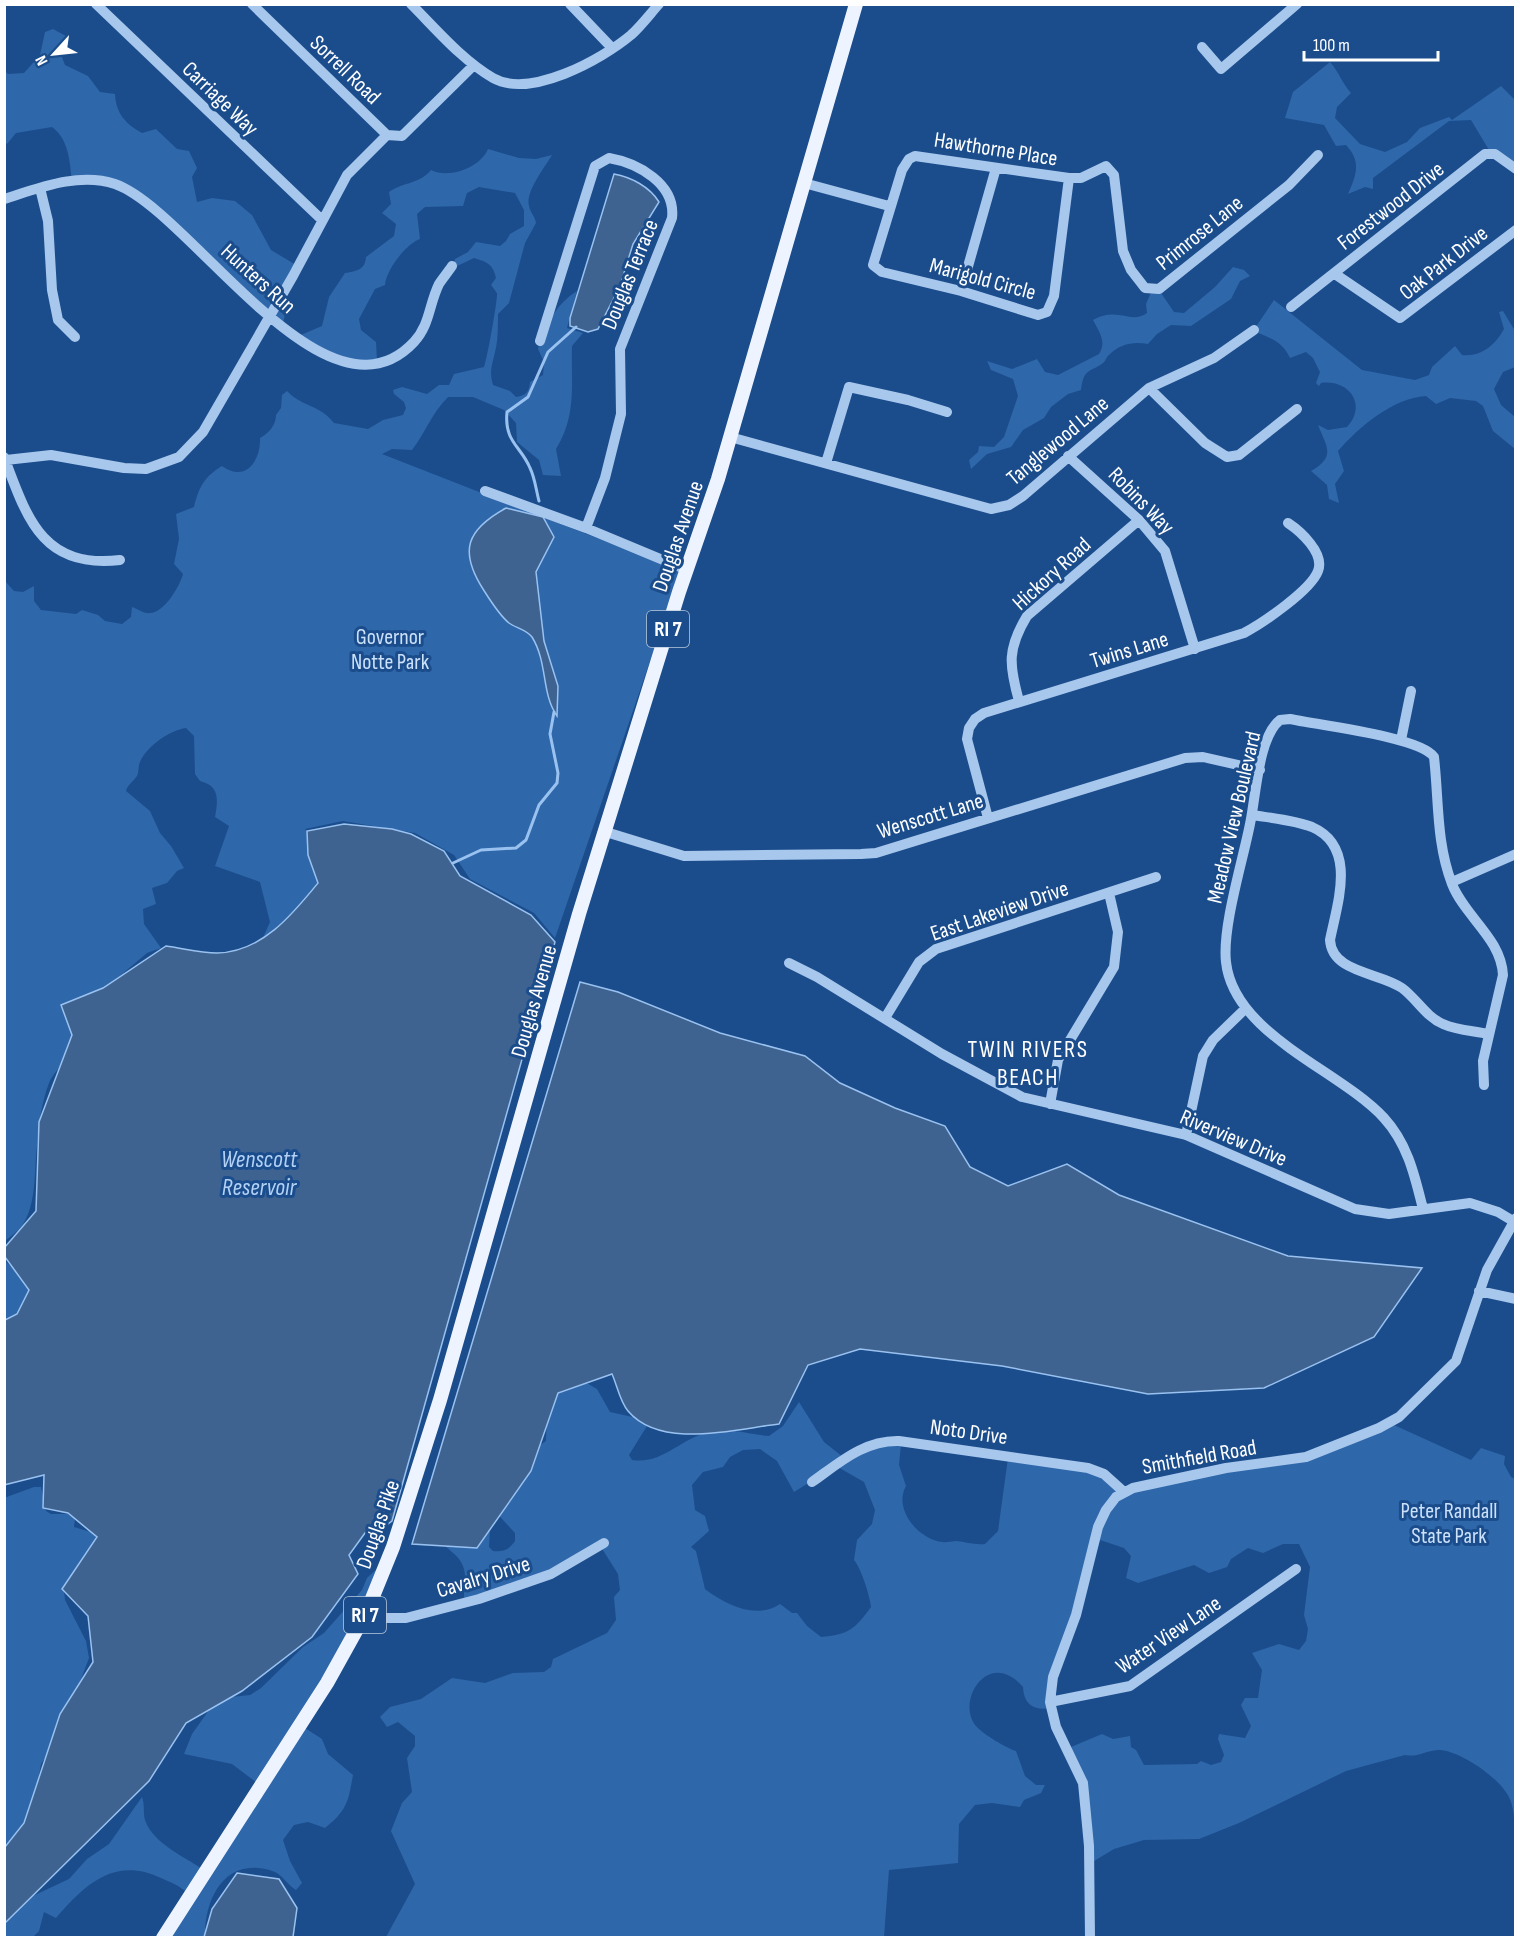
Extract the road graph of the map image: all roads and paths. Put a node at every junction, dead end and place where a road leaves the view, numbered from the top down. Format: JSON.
{"nodes":[{"id":1,"x":96,"y":4,"type":"edge"},
{"id":2,"x":252,"y":4,"type":"edge"},
{"id":3,"x":411,"y":4,"type":"edge"},
{"id":4,"x":570,"y":4,"type":"edge"},
{"id":5,"x":659,"y":4,"type":"edge"},
{"id":6,"x":856,"y":4,"type":"edge"},
{"id":7,"x":1297,"y":4,"type":"edge"},
{"id":8,"x":1202,"y":47,"type":"dead end"},
{"id":9,"x":612,"y":48,"type":"junction"},
{"id":10,"x":474,"y":65,"type":"junction"},
{"id":11,"x":387,"y":135,"type":"junction"},
{"id":12,"x":1318,"y":155,"type":"dead end"},
{"id":13,"x":1106,"y":166,"type":"joint"},
{"id":14,"x":996,"y":168,"type":"junction"},
{"id":15,"x":1515,"y":169,"type":"edge"},
{"id":16,"x":1070,"y":178,"type":"junction"},
{"id":17,"x":804,"y":183,"type":"junction"},
{"id":18,"x":40,"y":188,"type":"junction"},
{"id":19,"x":4,"y":199,"type":"edge"},
{"id":20,"x":889,"y":206,"type":"junction"},
{"id":21,"x":321,"y":219,"type":"junction"},
{"id":22,"x":1515,"y":230,"type":"edge"},
{"id":23,"x":452,"y":266,"type":"dead end"},
{"id":24,"x":1335,"y":274,"type":"junction"},
{"id":25,"x":961,"y":291,"type":"junction"},
{"id":26,"x":1291,"y":307,"type":"dead end"},
{"id":27,"x":269,"y":318,"type":"junction"},
{"id":28,"x":1254,"y":330,"type":"dead end"},
{"id":29,"x":75,"y":337,"type":"dead end"},
{"id":30,"x":540,"y":341,"type":"dead end"},
{"id":31,"x":1149,"y":388,"type":"junction"},
{"id":32,"x":1297,"y":409,"type":"dead end"},
{"id":33,"x":947,"y":412,"type":"dead end"},
{"id":34,"x":730,"y":437,"type":"junction"},
{"id":35,"x":1068,"y":456,"type":"junction"},
{"id":36,"x":5,"y":458,"type":"edge"},
{"id":37,"x":826,"y":463,"type":"junction"},
{"id":38,"x":485,"y":491,"type":"dead end"},
{"id":39,"x":1139,"y":520,"type":"junction"},
{"id":40,"x":1288,"y":523,"type":"dead end"},
{"id":41,"x":586,"y":528,"type":"junction"},
{"id":42,"x":120,"y":560,"type":"dead end"},
{"id":43,"x":687,"y":570,"type":"junction"},
{"id":44,"x":1195,"y":649,"type":"junction"},
{"id":45,"x":1411,"y":691,"type":"dead end"},
{"id":46,"x":1019,"y":700,"type":"junction"},
{"id":47,"x":1401,"y":740,"type":"junction"},
{"id":48,"x":1260,"y":770,"type":"junction"},
{"id":49,"x":1252,"y":814,"type":"junction"},
{"id":50,"x":988,"y":818,"type":"junction"},
{"id":51,"x":606,"y":832,"type":"junction"},
{"id":52,"x":1515,"y":854,"type":"edge"},
{"id":53,"x":1156,"y":877,"type":"dead end"},
{"id":54,"x":1452,"y":882,"type":"junction"},
{"id":55,"x":1108,"y":893,"type":"junction"},
{"id":56,"x":789,"y":963,"type":"dead end"},
{"id":57,"x":1246,"y":1008,"type":"junction"},
{"id":58,"x":885,"y":1018,"type":"junction"},
{"id":59,"x":1488,"y":1034,"type":"junction"},
{"id":60,"x":1484,"y":1085,"type":"dead end"},
{"id":61,"x":1050,"y":1104,"type":"junction"},
{"id":62,"x":1186,"y":1135,"type":"junction"},
{"id":63,"x":1423,"y":1209,"type":"junction"},
{"id":64,"x":1513,"y":1225,"type":"edge"},
{"id":65,"x":482,"y":1253,"type":"joint"},
{"id":66,"x":1479,"y":1292,"type":"junction"},
{"id":67,"x":1515,"y":1299,"type":"edge"},
{"id":68,"x":812,"y":1482,"type":"dead end"},
{"id":69,"x":1124,"y":1492,"type":"junction"},
{"id":70,"x":604,"y":1543,"type":"dead end"},
{"id":71,"x":1296,"y":1569,"type":"dead end"},
{"id":72,"x":367,"y":1611,"type":"junction"},
{"id":73,"x":1050,"y":1702,"type":"junction"},
{"id":74,"x":163,"y":1938,"type":"edge"},
{"id":75,"x":1090,"y":1938,"type":"edge"}],
"edges":[{"from":1,"to":21,"type":"street","name":"Carriage Way"},
{"from":2,"to":11,"type":"street","name":"Sorrell Road"},
{"from":3,"to":10,"type":"street"},
{"from":4,"to":9,"type":"street"},
{"from":5,"to":9,"type":"street"},
{"from":6,"to":17,"type":"main road","name":"Douglas Avenue","number":"RI 7"},
{"from":7,"to":8,"type":"street"},
{"from":9,"to":10,"type":"street"},
{"from":10,"to":11,"type":"street"},
{"from":11,"to":21,"type":"street"},
{"from":12,"to":13,"type":"street","name":"Primrose Lane"},
{"from":13,"to":16,"type":"street","name":"Hawthorne Place"},
{"from":14,"to":16,"type":"street","name":"Hawthorne Place"},
{"from":14,"to":20,"type":"street","name":"Hawthorne Place"},
{"from":14,"to":25,"type":"street"},
{"from":15,"to":24,"type":"street","name":"Forestwood Drive"},
{"from":16,"to":25,"type":"street","name":"Marigold Circle"},
{"from":17,"to":20,"type":"street"},
{"from":17,"to":34,"type":"main road","name":"Douglas Avenue","number":"RI 7"},
{"from":18,"to":19,"type":"street","name":"Hunters Run"},
{"from":18,"to":27,"type":"street","name":"Hunters Run"},
{"from":18,"to":29,"type":"street"},
{"from":20,"to":25,"type":"street","name":"Marigold Circle"},
{"from":21,"to":27,"type":"street"},
{"from":22,"to":24,"type":"street","name":"Oak Park Drive"},
{"from":23,"to":27,"type":"street","name":"Hunters Run"},
{"from":24,"to":26,"type":"street","name":"Forestwood Drive"},
{"from":27,"to":36,"type":"street"},
{"from":28,"to":31,"type":"street","name":"Tanglewood Lane"},
{"from":30,"to":41,"type":"street","name":"Douglas Terrace"},
{"from":31,"to":32,"type":"street"},
{"from":31,"to":35,"type":"street","name":"Tanglewood Lane"},
{"from":33,"to":37,"type":"street"},
{"from":34,"to":37,"type":"street","name":"Tanglewood Lane"},
{"from":34,"to":43,"type":"main road","name":"Douglas Avenue","number":"RI 7"},
{"from":35,"to":37,"type":"street","name":"Tanglewood Lane"},
{"from":35,"to":39,"type":"street","name":"Robins Way"},
{"from":36,"to":42,"type":"street"},
{"from":38,"to":41,"type":"street"},
{"from":39,"to":44,"type":"street","name":"Robins Way"},
{"from":39,"to":46,"type":"street","name":"Hickory Road"},
{"from":40,"to":44,"type":"street","name":"Twins Lane"},
{"from":41,"to":43,"type":"street"},
{"from":43,"to":51,"type":"main road","name":"Douglas Avenue","number":"RI 7"},
{"from":44,"to":46,"type":"street","name":"Twins Lane"},
{"from":45,"to":47,"type":"street"},
{"from":46,"to":50,"type":"street","name":"Twins Lane"},
{"from":47,"to":48,"type":"street","name":"Meadow View Boulevard"},
{"from":47,"to":54,"type":"street","name":"Meadow View Boulevard"},
{"from":48,"to":49,"type":"street","name":"Meadow View Boulevard"},
{"from":48,"to":50,"type":"street","name":"Wenscott Lane"},
{"from":49,"to":57,"type":"street","name":"Meadow View Boulevard"},
{"from":49,"to":59,"type":"street"},
{"from":50,"to":51,"type":"street","name":"Wenscott Lane"},
{"from":51,"to":65,"type":"main road","name":"Douglas Avenue","number":"RI 7"},
{"from":52,"to":54,"type":"street"},
{"from":53,"to":55,"type":"street","name":"East Lakeview Drive"},
{"from":54,"to":59,"type":"street","name":"Meadow View Boulevard"},
{"from":55,"to":58,"type":"street","name":"East Lakeview Drive"},
{"from":55,"to":61,"type":"street"},
{"from":56,"to":58,"type":"street","name":"Riverview Drive"},
{"from":57,"to":62,"type":"street"},
{"from":57,"to":63,"type":"street","name":"Meadow View Boulevard"},
{"from":58,"to":61,"type":"street","name":"Riverview Drive"},
{"from":59,"to":60,"type":"street","name":"Meadow View Boulevard"},
{"from":61,"to":62,"type":"street","name":"Riverview Drive"},
{"from":62,"to":63,"type":"street","name":"Riverview Drive"},
{"from":63,"to":64,"type":"street","name":"Riverview Drive"},
{"from":64,"to":66,"type":"street","name":"Smithfield Road"},
{"from":65,"to":72,"type":"main road","name":"Douglas Pike","number":"RI 7"},
{"from":66,"to":67,"type":"street"},
{"from":66,"to":69,"type":"street","name":"Smithfield Road"},
{"from":68,"to":69,"type":"street","name":"Noto Drive"},
{"from":69,"to":73,"type":"street","name":"Smithfield Road"},
{"from":70,"to":72,"type":"street","name":"Cavalry Drive"},
{"from":71,"to":73,"type":"street","name":"Water View Lane"},
{"from":72,"to":74,"type":"main road","name":"Douglas Pike","number":"RI 7"},
{"from":73,"to":75,"type":"street","name":"Smithfield Road"}]}
